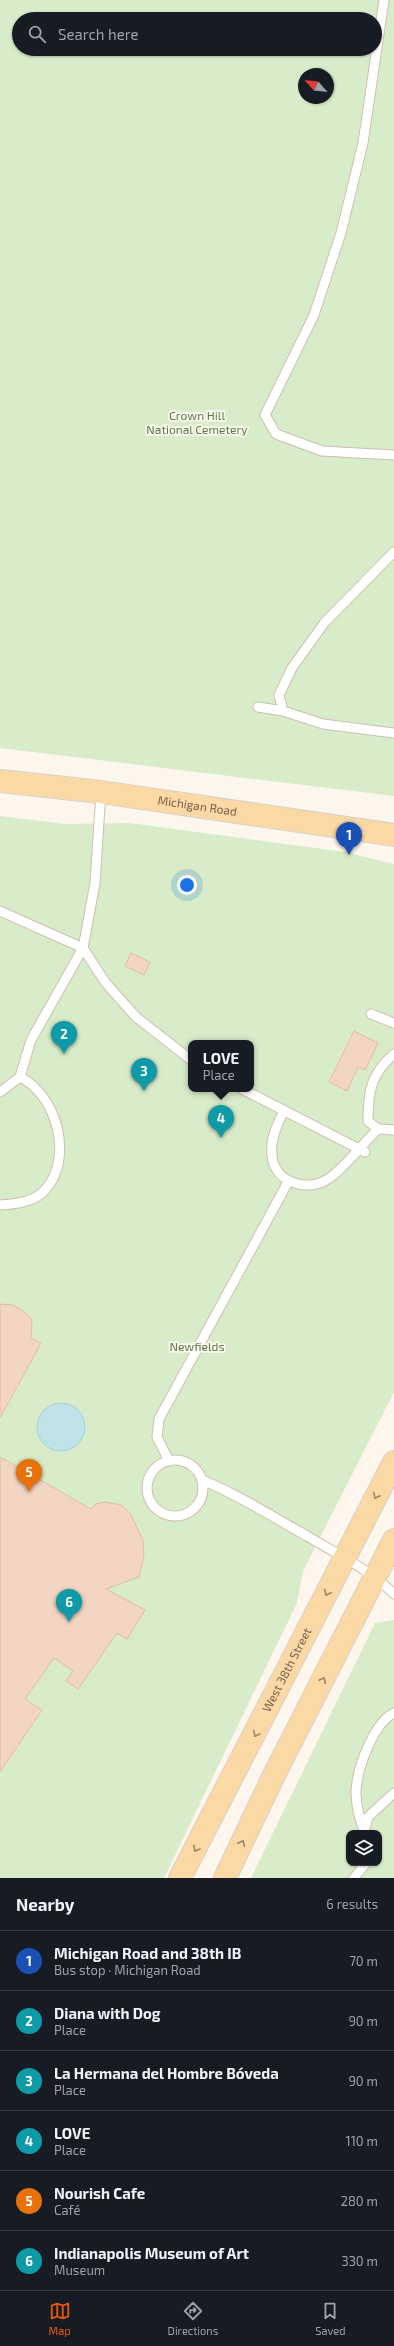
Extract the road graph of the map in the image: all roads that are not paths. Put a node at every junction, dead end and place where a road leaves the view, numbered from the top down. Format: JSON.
{"nodes":[{"id":1,"x":384,"y":0,"type":"edge"},
{"id":2,"x":382,"y":14,"type":"edge"},
{"id":3,"x":376,"y":56,"type":"edge"},
{"id":4,"x":394,"y":455,"type":"edge"},
{"id":5,"x":394,"y":552,"type":"edge"},
{"id":6,"x":258,"y":707,"type":"dead end"},
{"id":7,"x":282,"y":711,"type":"junction"},
{"id":8,"x":394,"y":733,"type":"edge"},
{"id":9,"x":0,"y":780,"type":"edge"},
{"id":10,"x":101,"y":792,"type":"junction"},
{"id":11,"x":394,"y":835,"type":"edge"},
{"id":12,"x":0,"y":911,"type":"edge"},
{"id":13,"x":83,"y":948,"type":"junction"},
{"id":14,"x":371,"y":1014,"type":"dead end"},
{"id":15,"x":394,"y":1023,"type":"edge"},
{"id":16,"x":394,"y":1054,"type":"edge"},
{"id":17,"x":188,"y":1058,"type":"edge"},
{"id":18,"x":20,"y":1077,"type":"junction"},
{"id":19,"x":0,"y":1092,"type":"edge"},
{"id":20,"x":248,"y":1092,"type":"edge"},
{"id":21,"x":284,"y":1111,"type":"junction"},
{"id":22,"x":378,"y":1129,"type":"junction"},
{"id":23,"x":394,"y":1130,"type":"edge"},
{"id":24,"x":362,"y":1150,"type":"junction"},
{"id":25,"x":288,"y":1182,"type":"junction"},
{"id":26,"x":0,"y":1205,"type":"edge"},
{"id":27,"x":170,"y":1461,"type":"junction"},
{"id":28,"x":394,"y":1462,"type":"edge"},
{"id":29,"x":202,"y":1480,"type":"junction"},
{"id":30,"x":394,"y":1540,"type":"edge"},
{"id":31,"x":345,"y":1558,"type":"junction"},
{"id":32,"x":375,"y":1577,"type":"junction"},
{"id":33,"x":394,"y":1594,"type":"edge"},
{"id":34,"x":394,"y":1714,"type":"edge"},
{"id":35,"x":394,"y":1793,"type":"edge"},
{"id":36,"x":364,"y":1830,"type":"edge"},
{"id":37,"x":365,"y":1830,"type":"edge"},
{"id":38,"x":364,"y":1866,"type":"edge"},
{"id":39,"x":180,"y":1878,"type":"edge"},
{"id":40,"x":226,"y":1878,"type":"edge"},
{"id":41,"x":354,"y":1878,"type":"edge"}],
"edges":[{"from":1,"to":2,"type":"lane"},
{"from":3,"to":4,"type":"lane"},
{"from":5,"to":7,"type":"lane"},
{"from":6,"to":7,"type":"lane"},
{"from":7,"to":8,"type":"lane"},
{"from":9,"to":10,"type":"main road","name":"Michigan Road"},
{"from":10,"to":11,"type":"main road","name":"Michigan Road"},
{"from":10,"to":13,"type":"lane"},
{"from":12,"to":13,"type":"lane"},
{"from":13,"to":17,"type":"lane"},
{"from":13,"to":18,"type":"lane"},
{"from":14,"to":15,"type":"lane"},
{"from":16,"to":22,"type":"lane"},
{"from":18,"to":19,"type":"lane"},
{"from":18,"to":26,"type":"lane"},
{"from":20,"to":21,"type":"lane"},
{"from":21,"to":24,"type":"lane"},
{"from":21,"to":25,"type":"lane"},
{"from":22,"to":23,"type":"lane"},
{"from":22,"to":24,"type":"lane"},
{"from":24,"to":25,"type":"lane"},
{"from":25,"to":27,"type":"lane"},
{"from":27,"to":29,"type":"lane"},
{"from":27,"to":29,"type":"lane"},
{"from":28,"to":31,"type":"main road","name":"West 38th Street","one_way":true},
{"from":29,"to":31,"type":"lane"},
{"from":30,"to":32,"type":"main road"},
{"from":31,"to":32,"type":"lane"},
{"from":31,"to":39,"type":"main road","name":"West 38th Street","one_way":true},
{"from":32,"to":33,"type":"lane"},
{"from":40,"to":32,"type":"main road","one_way":true},
{"from":34,"to":36,"type":"lane"},
{"from":35,"to":37,"type":"lane"},
{"from":38,"to":41,"type":"lane"}]}
